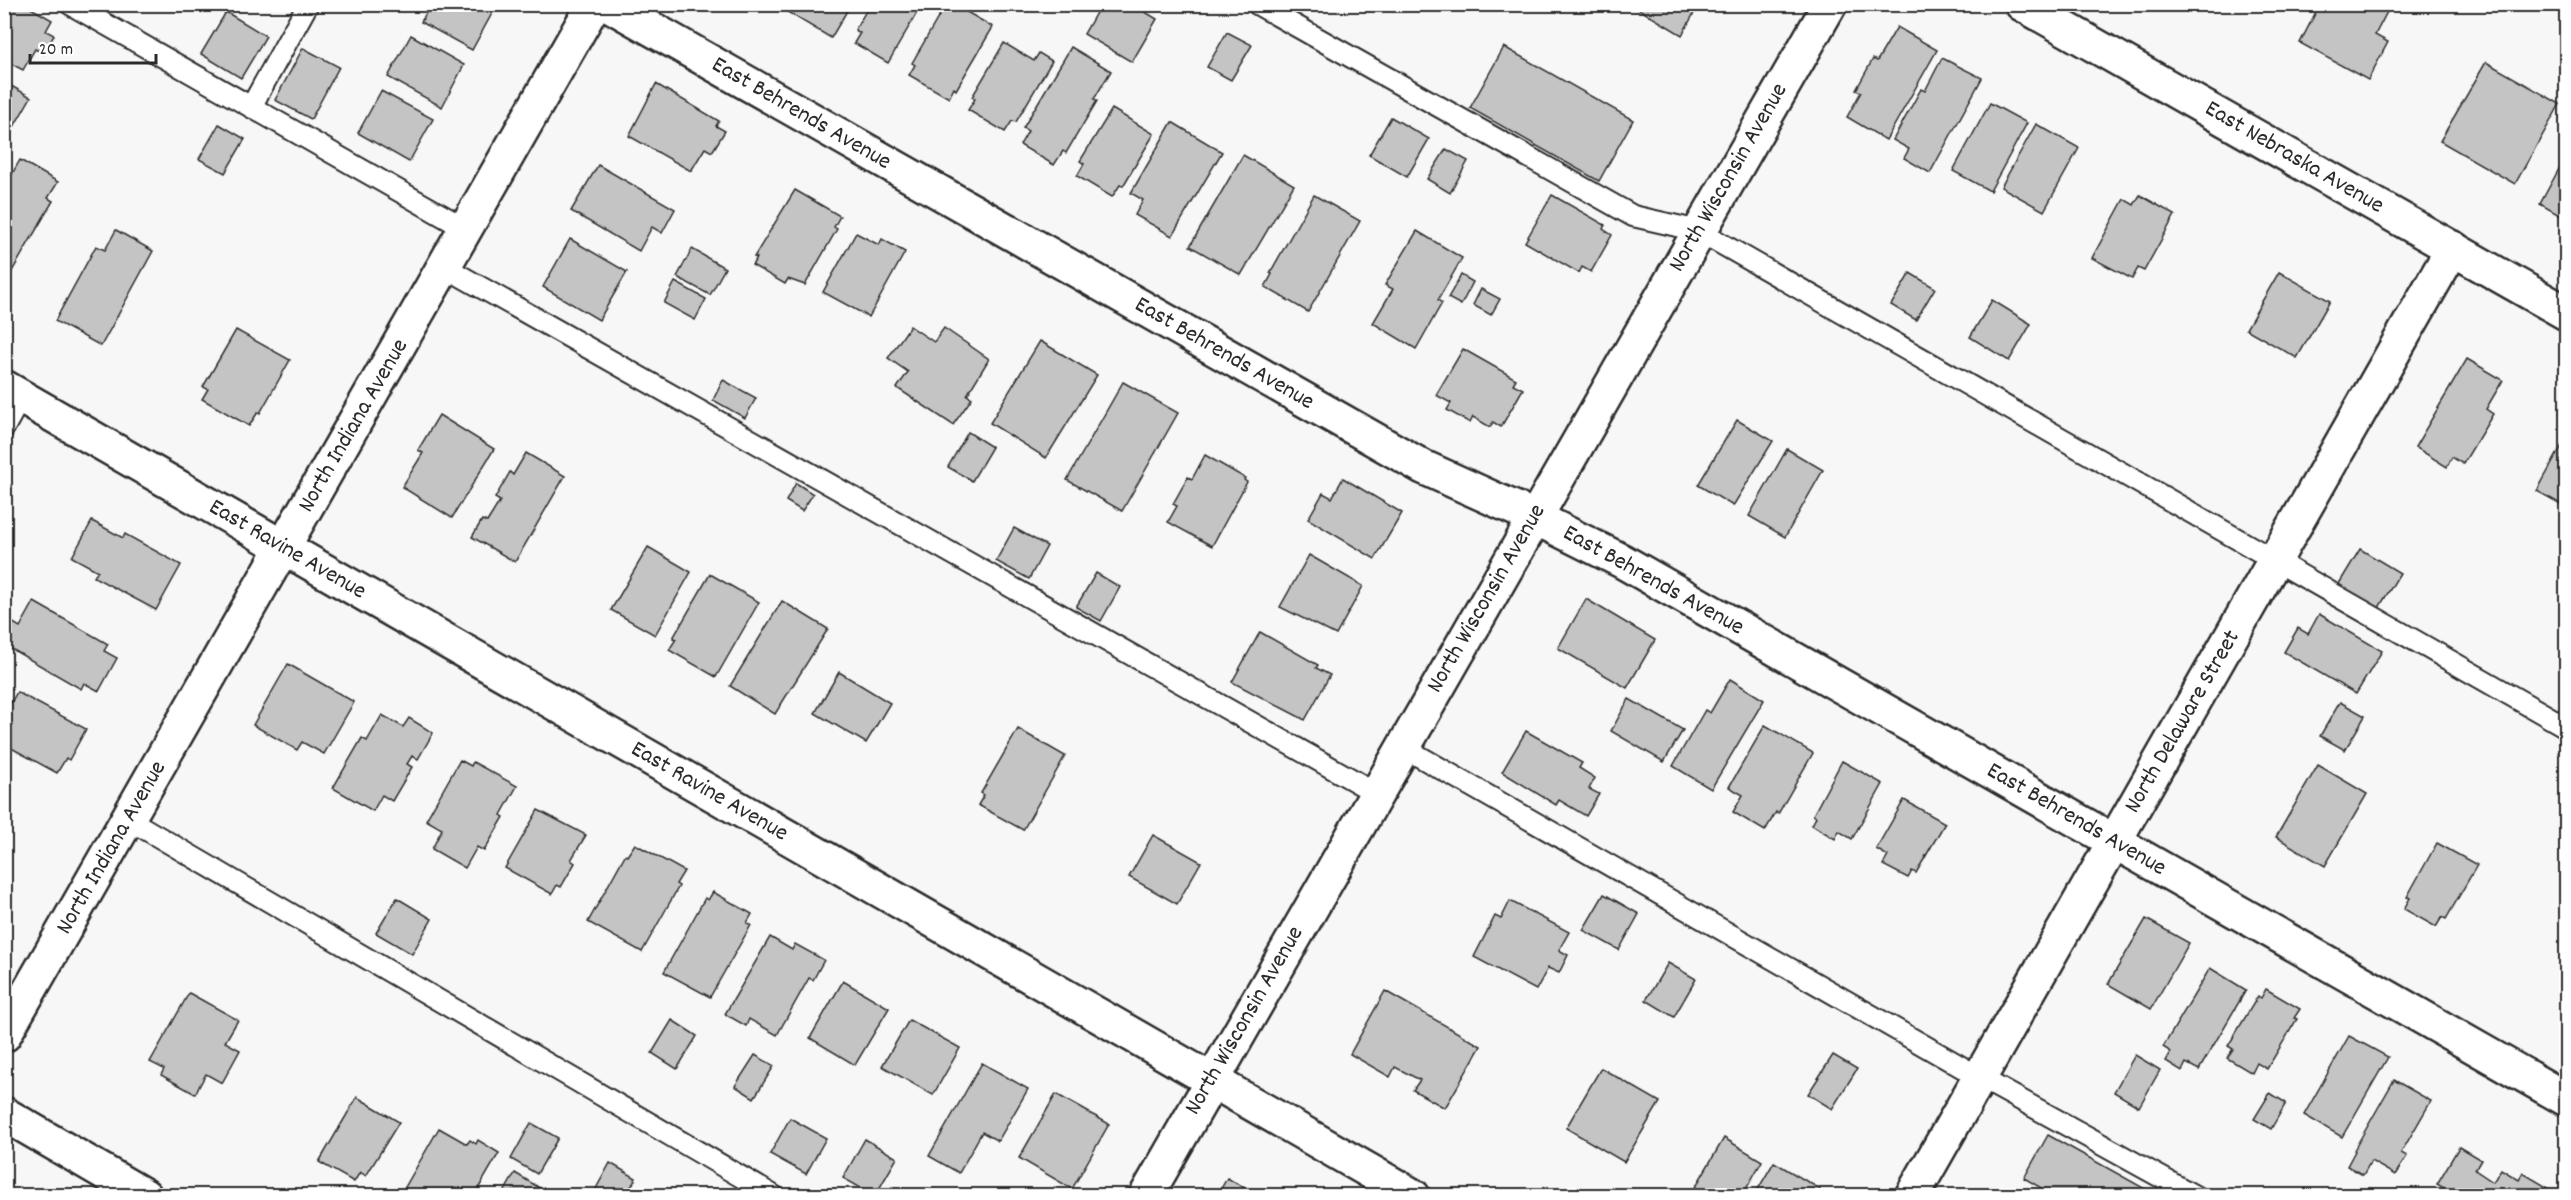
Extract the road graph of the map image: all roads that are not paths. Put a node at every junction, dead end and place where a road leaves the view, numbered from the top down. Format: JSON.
{"nodes":[{"id":1,"x":70,"y":4,"type":"edge"},
{"id":2,"x":308,"y":4,"type":"edge"},
{"id":3,"x":594,"y":4,"type":"edge"},
{"id":4,"x":608,"y":4,"type":"edge"},
{"id":5,"x":1257,"y":4,"type":"edge"},
{"id":6,"x":1830,"y":4,"type":"edge"},
{"id":7,"x":2022,"y":4,"type":"edge"},
{"id":8,"x":251,"y":107,"type":"junction"},
{"id":9,"x":466,"y":229,"type":"junction"},
{"id":10,"x":1699,"y":231,"type":"junction"},
{"id":11,"x":2453,"y":248,"type":"junction"},
{"id":12,"x":445,"y":267,"type":"junction"},
{"id":13,"x":2566,"y":313,"type":"edge"},
{"id":14,"x":13,"y":392,"type":"edge"},
{"id":15,"x":4,"y":428,"type":"edge"},
{"id":16,"x":1534,"y":517,"type":"junction"},
{"id":17,"x":284,"y":548,"type":"junction"},
{"id":18,"x":2276,"y":559,"type":"junction"},
{"id":19,"x":2566,"y":727,"type":"edge"},
{"id":20,"x":1403,"y":747,"type":"junction"},
{"id":21,"x":1376,"y":793,"type":"junction"},
{"id":22,"x":128,"y":819,"type":"junction"},
{"id":23,"x":2114,"y":842,"type":"junction"},
{"id":24,"x":4,"y":1035,"type":"edge"},
{"id":25,"x":1979,"y":1077,"type":"junction"},
{"id":26,"x":1212,"y":1080,"type":"junction"},
{"id":27,"x":2566,"y":1099,"type":"edge"},
{"id":28,"x":4,"y":1114,"type":"edge"},
{"id":29,"x":145,"y":1196,"type":"edge"},
{"id":30,"x":774,"y":1196,"type":"edge"},
{"id":31,"x":1146,"y":1196,"type":"edge"},
{"id":32,"x":1413,"y":1196,"type":"edge"},
{"id":33,"x":1912,"y":1196,"type":"edge"},
{"id":34,"x":2195,"y":1196,"type":"edge"}],
"edges":[{"from":1,"to":8,"type":"lane"},
{"from":2,"to":8,"type":"lane"},
{"from":3,"to":9,"type":"street","name":"North Indiana Avenue"},
{"from":4,"to":16,"type":"street","name":"East Behrends Avenue"},
{"from":5,"to":10,"type":"lane"},
{"from":6,"to":10,"type":"street","name":"North Wisconsin Avenue"},
{"from":7,"to":11,"type":"street","name":"East Nebraska Avenue"},
{"from":8,"to":9,"type":"lane"},
{"from":9,"to":12,"type":"street","name":"North Indiana Avenue"},
{"from":10,"to":16,"type":"street","name":"North Wisconsin Avenue"},
{"from":10,"to":18,"type":"lane"},
{"from":11,"to":13,"type":"street","name":"East Nebraska Avenue"},
{"from":11,"to":18,"type":"street","name":"North Delaware Street"},
{"from":12,"to":17,"type":"street","name":"North Indiana Avenue"},
{"from":12,"to":21,"type":"lane"},
{"from":14,"to":15,"type":"lane"},
{"from":14,"to":17,"type":"street","name":"East Ravine Avenue"},
{"from":16,"to":20,"type":"street","name":"North Wisconsin Avenue"},
{"from":16,"to":23,"type":"street","name":"East Behrends Avenue"},
{"from":17,"to":22,"type":"street","name":"North Indiana Avenue"},
{"from":17,"to":26,"type":"street","name":"East Ravine Avenue"},
{"from":18,"to":19,"type":"lane"},
{"from":18,"to":23,"type":"street","name":"North Delaware Street"},
{"from":20,"to":21,"type":"street","name":"North Wisconsin Avenue"},
{"from":20,"to":25,"type":"lane"},
{"from":21,"to":26,"type":"street","name":"North Wisconsin Avenue"},
{"from":22,"to":24,"type":"street","name":"North Indiana Avenue"},
{"from":22,"to":30,"type":"lane"},
{"from":23,"to":25,"type":"street","name":"North Delaware Street"},
{"from":23,"to":27,"type":"street","name":"East Behrends Avenue"},
{"from":25,"to":33,"type":"street","name":"North Delaware Street"},
{"from":25,"to":34,"type":"lane"},
{"from":26,"to":31,"type":"street","name":"North Wisconsin Avenue"},
{"from":26,"to":32,"type":"street","name":"East Ravine Avenue"},
{"from":28,"to":29,"type":"street"}]}
